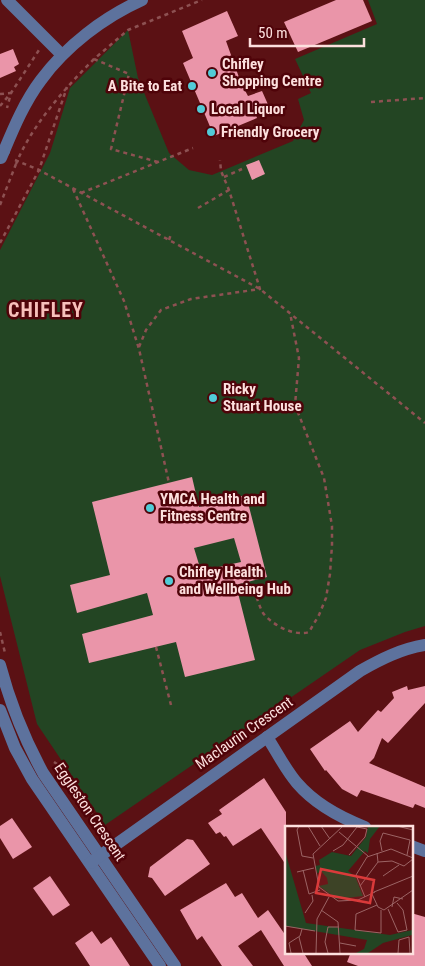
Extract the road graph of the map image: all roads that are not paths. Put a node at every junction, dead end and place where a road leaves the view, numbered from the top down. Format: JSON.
{"nodes":[{"id":1,"x":7,"y":0,"type":"edge"},
{"id":2,"x":142,"y":0,"type":"edge"},
{"id":3,"x":62,"y":55,"type":"junction"},
{"id":4,"x":3,"y":157,"type":"edge"},
{"id":5,"x":425,"y":645,"type":"edge"},
{"id":6,"x":4,"y":662,"type":"edge"},
{"id":7,"x":0,"y":710,"type":"edge"},
{"id":8,"x":267,"y":737,"type":"junction"},
{"id":9,"x":362,"y":826,"type":"edge"},
{"id":10,"x":412,"y":846,"type":"edge"},
{"id":11,"x":425,"y":851,"type":"edge"},
{"id":12,"x":95,"y":859,"type":"junction"},
{"id":13,"x":160,"y":966,"type":"edge"},
{"id":14,"x":175,"y":966,"type":"edge"}],
"edges":[{"from":1,"to":3,"type":"street"},
{"from":2,"to":3,"type":"street"},
{"from":3,"to":4,"type":"street"},
{"from":5,"to":8,"type":"street","name":"Maclaurin Crescent"},
{"from":6,"to":12,"type":"street","name":"Eggleston Crescent"},
{"from":7,"to":12,"type":"street","name":"Eggleston Crescent"},
{"from":8,"to":9,"type":"street"},
{"from":8,"to":12,"type":"street","name":"Maclaurin Crescent"},
{"from":10,"to":11,"type":"street"},
{"from":12,"to":13,"type":"street","name":"Eggleston Crescent"},
{"from":12,"to":14,"type":"street","name":"Eggleston Crescent"}]}
